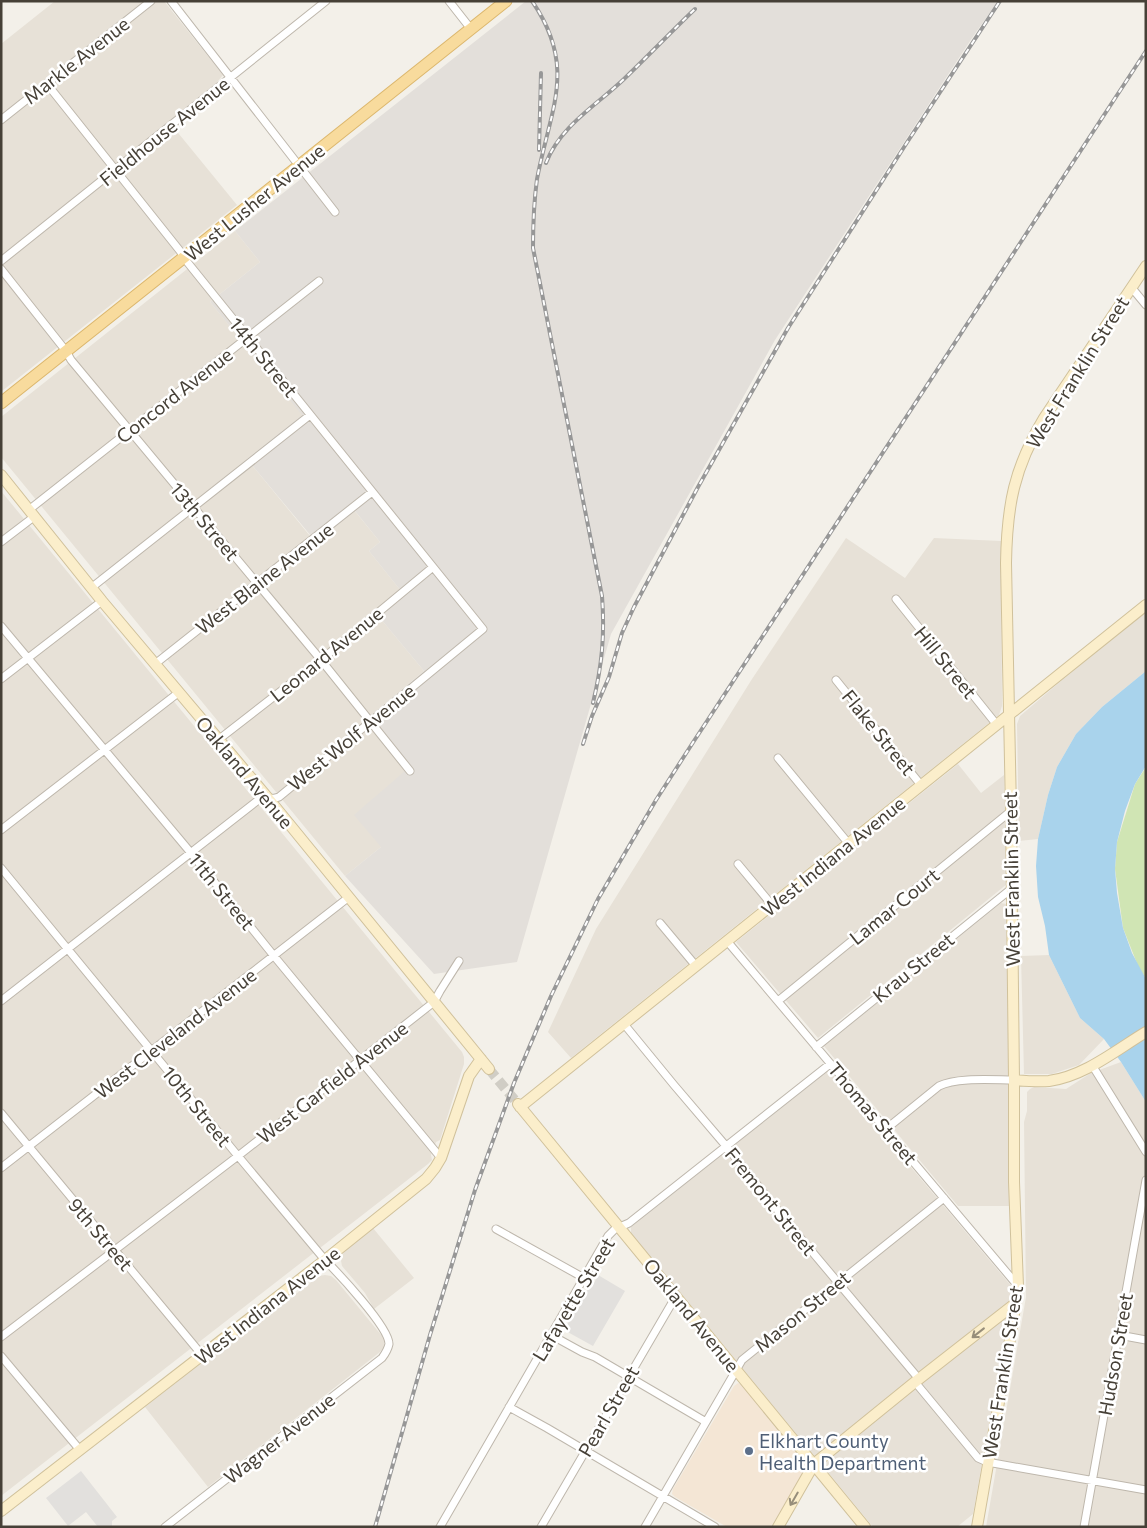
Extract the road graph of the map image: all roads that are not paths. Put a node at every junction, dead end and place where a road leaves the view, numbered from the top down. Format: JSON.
{"nodes":[{"id":1,"x":151,"y":1,"type":"edge"},
{"id":2,"x":171,"y":1,"type":"edge"},
{"id":3,"x":326,"y":1,"type":"edge"},
{"id":4,"x":449,"y":1,"type":"edge"},
{"id":5,"x":506,"y":1,"type":"edge"},
{"id":6,"x":471,"y":29,"type":"junction"},
{"id":7,"x":230,"y":78,"type":"junction"},
{"id":8,"x":47,"y":84,"type":"junction"},
{"id":9,"x":1,"y":120,"type":"edge"},
{"id":10,"x":300,"y":166,"type":"junction"},
{"id":11,"x":116,"y":170,"type":"junction"},
{"id":12,"x":335,"y":212,"type":"dead end"},
{"id":13,"x":184,"y":258,"type":"junction"},
{"id":14,"x":1,"y":261,"type":"edge"},
{"id":15,"x":1146,"y":266,"type":"edge"},
{"id":16,"x":1,"y":269,"type":"edge"},
{"id":17,"x":319,"y":281,"type":"dead end"},
{"id":18,"x":1131,"y":287,"type":"junction"},
{"id":19,"x":1146,"y":305,"type":"edge"},
{"id":20,"x":247,"y":337,"type":"junction"},
{"id":21,"x":66,"y":351,"type":"junction"},
{"id":22,"x":1,"y":403,"type":"edge"},
{"id":23,"x":310,"y":415,"type":"junction"},
{"id":24,"x":130,"y":430,"type":"junction"},
{"id":25,"x":1,"y":475,"type":"edge"},
{"id":26,"x":372,"y":492,"type":"junction"},
{"id":27,"x":193,"y":506,"type":"junction"},
{"id":28,"x":32,"y":513,"type":"junction"},
{"id":29,"x":1,"y":542,"type":"edge"},
{"id":30,"x":433,"y":567,"type":"junction"},
{"id":31,"x":257,"y":583,"type":"junction"},
{"id":32,"x":91,"y":588,"type":"junction"},
{"id":33,"x":896,"y":598,"type":"dead end"},
{"id":34,"x":102,"y":601,"type":"junction"},
{"id":35,"x":1146,"y":605,"type":"edge"},
{"id":36,"x":1,"y":626,"type":"edge"},
{"id":37,"x":483,"y":629,"type":"joint"},
{"id":38,"x":28,"y":658,"type":"junction"},
{"id":39,"x":321,"y":660,"type":"junction"},
{"id":40,"x":155,"y":664,"type":"junction"},
{"id":41,"x":1,"y":679,"type":"edge"},
{"id":42,"x":836,"y":680,"type":"dead end"},
{"id":43,"x":178,"y":693,"type":"junction"},
{"id":44,"x":1008,"y":715,"type":"junction"},
{"id":45,"x":370,"y":722,"type":"junction"},
{"id":46,"x":997,"y":725,"type":"junction"},
{"id":47,"x":218,"y":740,"type":"junction"},
{"id":48,"x":104,"y":750,"type":"junction"},
{"id":49,"x":778,"y":758,"type":"dead end"},
{"id":50,"x":410,"y":771,"type":"dead end"},
{"id":51,"x":921,"y":785,"type":"junction"},
{"id":52,"x":268,"y":798,"type":"junction"},
{"id":53,"x":1011,"y":811,"type":"junction"},
{"id":54,"x":1,"y":830,"type":"edge"},
{"id":55,"x":849,"y":844,"type":"junction"},
{"id":56,"x":191,"y":853,"type":"junction"},
{"id":57,"x":738,"y":864,"type":"dead end"},
{"id":58,"x":1,"y":868,"type":"edge"},
{"id":59,"x":1011,"y":889,"type":"junction"},
{"id":60,"x":349,"y":897,"type":"junction"},
{"id":61,"x":772,"y":905,"type":"junction"},
{"id":62,"x":660,"y":923,"type":"dead end"},
{"id":63,"x":727,"y":941,"type":"junction"},
{"id":64,"x":69,"y":949,"type":"junction"},
{"id":65,"x":274,"y":956,"type":"junction"},
{"id":66,"x":459,"y":961,"type":"dead end"},
{"id":67,"x":696,"y":966,"type":"junction"},
{"id":68,"x":1,"y":1001,"type":"edge"},
{"id":69,"x":778,"y":1001,"type":"junction"},
{"id":70,"x":434,"y":1002,"type":"junction"},
{"id":71,"x":624,"y":1024,"type":"junction"},
{"id":72,"x":1146,"y":1032,"type":"edge"},
{"id":73,"x":816,"y":1047,"type":"junction"},
{"id":74,"x":152,"y":1050,"type":"junction"},
{"id":75,"x":481,"y":1059,"type":"junction"},
{"id":76,"x":360,"y":1060,"type":"junction"},
{"id":77,"x":1096,"y":1063,"type":"junction"},
{"id":78,"x":830,"y":1064,"type":"junction"},
{"id":79,"x":489,"y":1069,"type":"tunnel mouth"},
{"id":80,"x":1014,"y":1080,"type":"junction"},
{"id":81,"x":519,"y":1106,"type":"joint"},
{"id":82,"x":1,"y":1113,"type":"edge"},
{"id":83,"x":886,"y":1129,"type":"junction"},
{"id":84,"x":726,"y":1146,"type":"junction"},
{"id":85,"x":29,"y":1147,"type":"junction"},
{"id":86,"x":1146,"y":1152,"type":"edge"},
{"id":87,"x":238,"y":1156,"type":"junction"},
{"id":88,"x":441,"y":1158,"type":"junction"},
{"id":89,"x":1,"y":1168,"type":"edge"},
{"id":90,"x":1146,"y":1180,"type":"edge"},
{"id":91,"x":944,"y":1198,"type":"junction"},
{"id":92,"x":1142,"y":1222,"type":"edge"},
{"id":93,"x":496,"y":1228,"type":"dead end"},
{"id":94,"x":620,"y":1228,"type":"junction"},
{"id":95,"x":115,"y":1250,"type":"junction"},
{"id":96,"x":325,"y":1260,"type":"junction"},
{"id":97,"x":584,"y":1278,"type":"junction"},
{"id":98,"x":838,"y":1283,"type":"junction"},
{"id":99,"x":1018,"y":1286,"type":"junction"},
{"id":100,"x":676,"y":1296,"type":"junction"},
{"id":101,"x":1016,"y":1303,"type":"junction"},
{"id":102,"x":551,"y":1335,"type":"junction"},
{"id":103,"x":1118,"y":1335,"type":"junction"},
{"id":104,"x":1,"y":1337,"type":"edge"},
{"id":105,"x":1146,"y":1340,"type":"edge"},
{"id":106,"x":389,"y":1345,"type":"joint"},
{"id":107,"x":202,"y":1355,"type":"junction"},
{"id":108,"x":1,"y":1356,"type":"edge"},
{"id":109,"x":736,"y":1369,"type":"junction"},
{"id":110,"x":628,"y":1376,"type":"junction"},
{"id":111,"x":917,"y":1381,"type":"junction"},
{"id":112,"x":509,"y":1407,"type":"junction"},
{"id":113,"x":706,"y":1422,"type":"junction"},
{"id":114,"x":80,"y":1450,"type":"junction"},
{"id":115,"x":585,"y":1450,"type":"junction"},
{"id":116,"x":987,"y":1462,"type":"junction"},
{"id":117,"x":814,"y":1464,"type":"junction"},
{"id":118,"x":1092,"y":1481,"type":"junction"},
{"id":119,"x":1146,"y":1490,"type":"edge"},
{"id":120,"x":663,"y":1496,"type":"junction"},
{"id":121,"x":1,"y":1511,"type":"edge"},
{"id":122,"x":978,"y":1523,"type":"edge"},
{"id":123,"x":165,"y":1527,"type":"edge"},
{"id":124,"x":440,"y":1527,"type":"edge"},
{"id":125,"x":541,"y":1527,"type":"edge"},
{"id":126,"x":645,"y":1527,"type":"edge"},
{"id":127,"x":715,"y":1527,"type":"edge"},
{"id":128,"x":778,"y":1527,"type":"edge"},
{"id":129,"x":865,"y":1527,"type":"edge"},
{"id":130,"x":968,"y":1527,"type":"edge"},
{"id":131,"x":1084,"y":1527,"type":"edge"}],
"edges":[{"from":1,"to":8,"type":"street","name":"Markle Avenue"},
{"from":2,"to":7,"type":"street"},
{"from":3,"to":7,"type":"street","name":"Fieldhouse Avenue"},
{"from":4,"to":6,"type":"street"},
{"from":5,"to":6,"type":"main road","name":"West Lusher Avenue"},
{"from":6,"to":10,"type":"main road","name":"West Lusher Avenue"},
{"from":7,"to":10,"type":"street"},
{"from":7,"to":11,"type":"street","name":"Fieldhouse Avenue"},
{"from":8,"to":9,"type":"street","name":"Markle Avenue"},
{"from":8,"to":11,"type":"street","name":"14th Street"},
{"from":10,"to":12,"type":"street"},
{"from":10,"to":13,"type":"main road","name":"West Lusher Avenue"},
{"from":11,"to":13,"type":"street","name":"14th Street"},
{"from":11,"to":14,"type":"street","name":"Fieldhouse Avenue"},
{"from":13,"to":20,"type":"street","name":"14th Street"},
{"from":13,"to":21,"type":"main road","name":"West Lusher Avenue"},
{"from":15,"to":18,"type":"street","name":"West Franklin Street"},
{"from":16,"to":21,"type":"street","name":"13th Street"},
{"from":17,"to":20,"type":"street","name":"Concord Avenue"},
{"from":18,"to":19,"type":"street"},
{"from":18,"to":44,"type":"street","name":"West Franklin Street"},
{"from":20,"to":23,"type":"street","name":"14th Street"},
{"from":20,"to":24,"type":"street","name":"Concord Avenue"},
{"from":21,"to":22,"type":"main road","name":"West Lusher Avenue"},
{"from":21,"to":24,"type":"street","name":"13th Street"},
{"from":23,"to":26,"type":"street","name":"14th Street"},
{"from":23,"to":27,"type":"street"},
{"from":24,"to":27,"type":"street","name":"13th Street"},
{"from":24,"to":28,"type":"street","name":"Concord Avenue"},
{"from":25,"to":28,"type":"street","name":"Oakland Avenue"},
{"from":26,"to":30,"type":"street","name":"14th Street"},
{"from":26,"to":31,"type":"street","name":"West Blaine Avenue"},
{"from":27,"to":31,"type":"street","name":"13th Street"},
{"from":27,"to":32,"type":"street"},
{"from":28,"to":29,"type":"street","name":"Concord Avenue"},
{"from":28,"to":32,"type":"street","name":"Oakland Avenue"},
{"from":30,"to":37,"type":"street","name":"14th Street"},
{"from":30,"to":39,"type":"street","name":"Leonard Avenue"},
{"from":31,"to":39,"type":"street","name":"13th Street"},
{"from":31,"to":40,"type":"street","name":"West Blaine Avenue"},
{"from":32,"to":34,"type":"street","name":"Oakland Avenue"},
{"from":33,"to":46,"type":"street","name":"Hill Street"},
{"from":34,"to":38,"type":"street"},
{"from":34,"to":40,"type":"street","name":"Oakland Avenue"},
{"from":35,"to":44,"type":"street","name":"West Indiana Avenue"},
{"from":36,"to":38,"type":"street","name":"11th Street"},
{"from":37,"to":45,"type":"street","name":"West Wolf Avenue"},
{"from":38,"to":41,"type":"street"},
{"from":38,"to":48,"type":"street","name":"11th Street"},
{"from":39,"to":45,"type":"street","name":"13th Street"},
{"from":39,"to":47,"type":"street","name":"Leonard Avenue"},
{"from":40,"to":43,"type":"street","name":"Oakland Avenue"},
{"from":42,"to":51,"type":"street","name":"Flake Street"},
{"from":43,"to":47,"type":"street","name":"Oakland Avenue"},
{"from":43,"to":48,"type":"street"},
{"from":44,"to":46,"type":"street","name":"West Indiana Avenue"},
{"from":44,"to":53,"type":"street","name":"West Franklin Street"},
{"from":45,"to":50,"type":"street","name":"13th Street"},
{"from":45,"to":52,"type":"street","name":"West Wolf Avenue"},
{"from":46,"to":51,"type":"street","name":"West Indiana Avenue"},
{"from":47,"to":52,"type":"street","name":"Oakland Avenue"},
{"from":48,"to":54,"type":"street"},
{"from":48,"to":56,"type":"street","name":"11th Street"},
{"from":49,"to":55,"type":"street"},
{"from":51,"to":55,"type":"street","name":"West Indiana Avenue"},
{"from":52,"to":56,"type":"street","name":"West Wolf Avenue"},
{"from":52,"to":60,"type":"street","name":"Oakland Avenue"},
{"from":53,"to":59,"type":"street","name":"West Franklin Street"},
{"from":53,"to":69,"type":"street","name":"Lamar Court"},
{"from":55,"to":61,"type":"street","name":"West Indiana Avenue"},
{"from":56,"to":64,"type":"street","name":"West Wolf Avenue"},
{"from":56,"to":65,"type":"street","name":"11th Street"},
{"from":57,"to":61,"type":"street"},
{"from":58,"to":64,"type":"street","name":"10th Street"},
{"from":59,"to":73,"type":"street","name":"Krau Street"},
{"from":59,"to":80,"type":"street","name":"West Franklin Street"},
{"from":60,"to":65,"type":"street","name":"West Cleveland Avenue"},
{"from":60,"to":70,"type":"street","name":"Oakland Avenue"},
{"from":61,"to":63,"type":"street","name":"West Indiana Avenue"},
{"from":62,"to":67,"type":"street"},
{"from":63,"to":67,"type":"street","name":"West Indiana Avenue"},
{"from":63,"to":69,"type":"street","name":"Thomas Street"},
{"from":64,"to":68,"type":"street","name":"West Wolf Avenue"},
{"from":64,"to":74,"type":"street","name":"10th Street"},
{"from":65,"to":74,"type":"street","name":"West Cleveland Avenue"},
{"from":65,"to":76,"type":"street","name":"11th Street"},
{"from":66,"to":70,"type":"street","name":"West Garfield Avenue"},
{"from":67,"to":71,"type":"street","name":"West Indiana Avenue"},
{"from":69,"to":73,"type":"street","name":"Thomas Street"},
{"from":70,"to":75,"type":"street","name":"Oakland Avenue"},
{"from":70,"to":76,"type":"street","name":"West Garfield Avenue"},
{"from":71,"to":81,"type":"street","name":"West Indiana Avenue"},
{"from":71,"to":84,"type":"street","name":"Fremont Street"},
{"from":72,"to":77,"type":"street"},
{"from":73,"to":78,"type":"street","name":"Thomas Street"},
{"from":74,"to":85,"type":"street","name":"West Cleveland Avenue"},
{"from":74,"to":87,"type":"street","name":"10th Street"},
{"from":75,"to":79,"type":"street","name":"Oakland Avenue"},
{"from":75,"to":88,"type":"street","name":"West Indiana Avenue"},
{"from":76,"to":87,"type":"street","name":"West Garfield Avenue"},
{"from":76,"to":88,"type":"street","name":"11th Street"},
{"from":77,"to":80,"type":"street"},
{"from":77,"to":86,"type":"street"},
{"from":78,"to":83,"type":"street","name":"Thomas Street"},
{"from":78,"to":84,"type":"street","name":"Lafayette Street"},
{"from":80,"to":83,"type":"street"},
{"from":80,"to":99,"type":"street","name":"West Franklin Street"},
{"from":81,"to":94,"type":"street","name":"Oakland Avenue"},
{"from":82,"to":85,"type":"street","name":"9th Street"},
{"from":83,"to":91,"type":"street","name":"Thomas Street"},
{"from":84,"to":94,"type":"street","name":"Lafayette Street"},
{"from":84,"to":98,"type":"street","name":"Fremont Street"},
{"from":85,"to":89,"type":"street","name":"West Cleveland Avenue"},
{"from":85,"to":95,"type":"street","name":"9th Street"},
{"from":87,"to":95,"type":"street","name":"West Garfield Avenue"},
{"from":87,"to":96,"type":"street","name":"10th Street"},
{"from":88,"to":96,"type":"street","name":"West Indiana Avenue"},
{"from":90,"to":92,"type":"street","name":"Hudson Street"},
{"from":91,"to":98,"type":"street","name":"Mason Street"},
{"from":91,"to":99,"type":"street","name":"Thomas Street"},
{"from":92,"to":103,"type":"street","name":"Hudson Street"},
{"from":93,"to":97,"type":"street"},
{"from":94,"to":97,"type":"street","name":"Lafayette Street"},
{"from":94,"to":100,"type":"street","name":"Oakland Avenue"},
{"from":95,"to":104,"type":"street","name":"West Garfield Avenue"},
{"from":95,"to":107,"type":"street","name":"9th Street"},
{"from":96,"to":106,"type":"street","name":"10th Street"},
{"from":96,"to":107,"type":"street","name":"West Indiana Avenue"},
{"from":97,"to":102,"type":"street","name":"Lafayette Street"},
{"from":98,"to":109,"type":"street","name":"Mason Street"},
{"from":98,"to":111,"type":"street","name":"Fremont Street"},
{"from":99,"to":101,"type":"street","name":"West Franklin Street"},
{"from":100,"to":109,"type":"street","name":"Oakland Avenue"},
{"from":100,"to":110,"type":"street","name":"Pearl Street"},
{"from":101,"to":111,"type":"street","one_way":true},
{"from":101,"to":116,"type":"street","name":"West Franklin Street"},
{"from":102,"to":110,"type":"street"},
{"from":102,"to":112,"type":"street","name":"Lafayette Street"},
{"from":103,"to":105,"type":"street"},
{"from":103,"to":118,"type":"street","name":"Hudson Street"},
{"from":106,"to":123,"type":"street","name":"Wagner Avenue"},
{"from":107,"to":114,"type":"street","name":"West Indiana Avenue"},
{"from":108,"to":114,"type":"street"},
{"from":109,"to":113,"type":"street","name":"Mason Street"},
{"from":109,"to":117,"type":"street","name":"Oakland Avenue"},
{"from":110,"to":113,"type":"street"},
{"from":110,"to":115,"type":"street","name":"Pearl Street"},
{"from":111,"to":116,"type":"street","name":"Fremont Street"},
{"from":111,"to":117,"type":"street"},
{"from":112,"to":115,"type":"street"},
{"from":112,"to":124,"type":"street","name":"Lafayette Street"},
{"from":113,"to":120,"type":"street","name":"Mason Street"},
{"from":114,"to":121,"type":"street","name":"West Indiana Avenue"},
{"from":115,"to":120,"type":"street"},
{"from":115,"to":125,"type":"street","name":"Pearl Street"},
{"from":116,"to":118,"type":"street","name":"Fremont Street"},
{"from":116,"to":122,"type":"street","name":"West Franklin Street"},
{"from":117,"to":128,"type":"street","one_way":true},
{"from":117,"to":129,"type":"street","name":"Oakland Avenue"},
{"from":118,"to":119,"type":"street","name":"Fremont Street"},
{"from":118,"to":131,"type":"street","name":"Hudson Street"},
{"from":120,"to":126,"type":"street","name":"Mason Street"},
{"from":120,"to":127,"type":"street"},
{"from":122,"to":130,"type":"street"}]}
